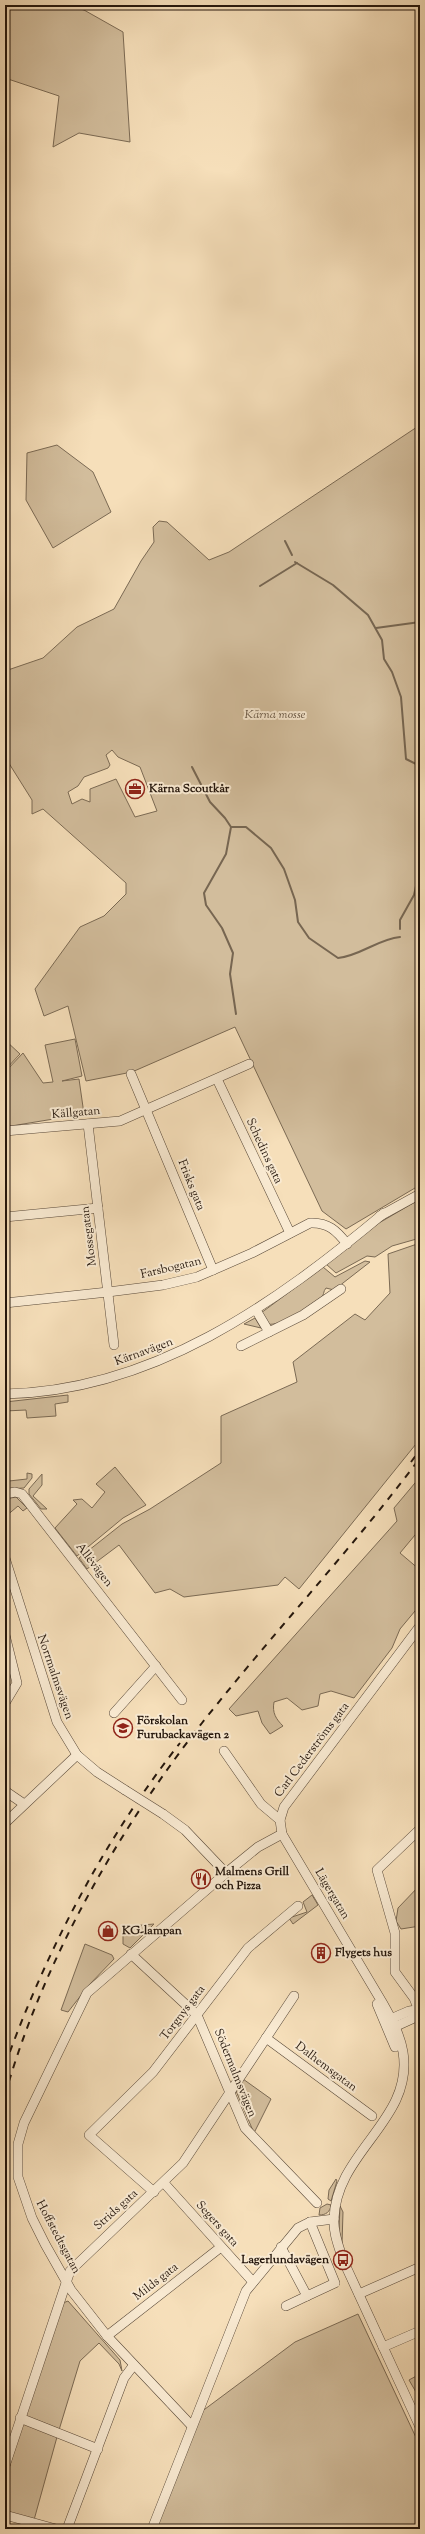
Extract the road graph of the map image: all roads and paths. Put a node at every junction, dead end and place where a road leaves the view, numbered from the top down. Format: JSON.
{"nodes":[{"id":1,"x":249,"y":1064,"type":"dead end"},
{"id":2,"x":131,"y":1074,"type":"dead end"},
{"id":3,"x":217,"y":1079,"type":"junction"},
{"id":4,"x":147,"y":1110,"type":"junction"},
{"id":5,"x":88,"y":1124,"type":"junction"},
{"id":6,"x":5,"y":1131,"type":"edge"},
{"id":7,"x":420,"y":1194,"type":"edge"},
{"id":8,"x":98,"y":1208,"type":"junction"},
{"id":9,"x":5,"y":1217,"type":"edge"},
{"id":10,"x":290,"y":1233,"type":"junction"},
{"id":11,"x":346,"y":1242,"type":"junction"},
{"id":12,"x":213,"y":1270,"type":"junction"},
{"id":13,"x":341,"y":1289,"type":"dead end"},
{"id":14,"x":108,"y":1292,"type":"junction"},
{"id":15,"x":5,"y":1303,"type":"edge"},
{"id":16,"x":256,"y":1310,"type":"junction"},
{"id":17,"x":269,"y":1332,"type":"junction"},
{"id":18,"x":114,"y":1345,"type":"dead end"},
{"id":19,"x":241,"y":1346,"type":"dead end"},
{"id":20,"x":5,"y":1394,"type":"edge"},
{"id":21,"x":5,"y":1494,"type":"edge"},
{"id":22,"x":5,"y":1558,"type":"edge"},
{"id":23,"x":420,"y":1626,"type":"edge"},
{"id":24,"x":5,"y":1635,"type":"edge"},
{"id":25,"x":156,"y":1666,"type":"junction"},
{"id":26,"x":182,"y":1700,"type":"dead end"},
{"id":27,"x":5,"y":1703,"type":"edge"},
{"id":28,"x":114,"y":1713,"type":"dead end"},
{"id":29,"x":224,"y":1751,"type":"dead end"},
{"id":30,"x":77,"y":1755,"type":"junction"},
{"id":31,"x":5,"y":1790,"type":"edge"},
{"id":32,"x":24,"y":1804,"type":"junction"},
{"id":33,"x":280,"y":1820,"type":"junction"},
{"id":34,"x":5,"y":1823,"type":"edge"},
{"id":35,"x":420,"y":1829,"type":"edge"},
{"id":36,"x":282,"y":1834,"type":"junction"},
{"id":37,"x":226,"y":1873,"type":"junction"},
{"id":38,"x":298,"y":1906,"type":"dead end"},
{"id":39,"x":131,"y":1954,"type":"junction"},
{"id":40,"x":294,"y":1996,"type":"dead end"},
{"id":41,"x":419,"y":2010,"type":"edge"},
{"id":42,"x":196,"y":2015,"type":"junction"},
{"id":43,"x":390,"y":2024,"type":"junction"},
{"id":44,"x":266,"y":2038,"type":"junction"},
{"id":45,"x":230,"y":2092,"type":"junction"},
{"id":46,"x":372,"y":2116,"type":"dead end"},
{"id":47,"x":164,"y":2183,"type":"junction"},
{"id":48,"x":154,"y":2192,"type":"junction"},
{"id":49,"x":317,"y":2202,"type":"dead end"},
{"id":50,"x":334,"y":2219,"type":"junction"},
{"id":51,"x":310,"y":2222,"type":"junction"},
{"id":52,"x":221,"y":2247,"type":"junction"},
{"id":53,"x":281,"y":2247,"type":"junction"},
{"id":54,"x":420,"y":2267,"type":"edge"},
{"id":55,"x":66,"y":2279,"type":"junction"},
{"id":56,"x":253,"y":2282,"type":"junction"},
{"id":57,"x":359,"y":2294,"type":"junction"},
{"id":58,"x":306,"y":2296,"type":"junction"},
{"id":59,"x":286,"y":2306,"type":"dead end"},
{"id":60,"x":420,"y":2331,"type":"edge"},
{"id":61,"x":107,"y":2336,"type":"junction"},
{"id":62,"x":384,"y":2347,"type":"junction"},
{"id":63,"x":133,"y":2366,"type":"junction"},
{"id":64,"x":20,"y":2418,"type":"junction"},
{"id":65,"x":191,"y":2425,"type":"junction"},
{"id":66,"x":420,"y":2427,"type":"edge"},
{"id":67,"x":98,"y":2449,"type":"junction"},
{"id":68,"x":5,"y":2466,"type":"edge"},
{"id":69,"x":5,"y":2515,"type":"edge"},
{"id":70,"x":56,"y":2529,"type":"edge"},
{"id":71,"x":67,"y":2529,"type":"edge"},
{"id":72,"x":152,"y":2529,"type":"edge"}],
"edges":[{"from":1,"to":3,"type":"street","name":"Källgatan"},
{"from":2,"to":4,"type":"street"},
{"from":3,"to":4,"type":"street","name":"Källgatan"},
{"from":3,"to":10,"type":"street","name":"Schedins gata"},
{"from":4,"to":5,"type":"street","name":"Källgatan"},
{"from":4,"to":12,"type":"street","name":"Frisks gata"},
{"from":5,"to":6,"type":"street","name":"Källgatan"},
{"from":5,"to":8,"type":"street","name":"Mossegatan"},
{"from":7,"to":11,"type":"street","name":"Kärnavägen"},
{"from":8,"to":9,"type":"street"},
{"from":8,"to":14,"type":"street","name":"Mossegatan"},
{"from":10,"to":11,"type":"street","name":"Farsbogatan"},
{"from":10,"to":12,"type":"street","name":"Farsbogatan"},
{"from":11,"to":16,"type":"street","name":"Kärnavägen"},
{"from":12,"to":14,"type":"street","name":"Farsbogatan"},
{"from":13,"to":17,"type":"street"},
{"from":14,"to":15,"type":"street","name":"Farsbogatan"},
{"from":14,"to":18,"type":"street","name":"Mossegatan"},
{"from":16,"to":17,"type":"street"},
{"from":16,"to":20,"type":"street","name":"Kärnavägen"},
{"from":17,"to":19,"type":"street"},
{"from":21,"to":25,"type":"street","name":"Allévägen"},
{"from":22,"to":30,"type":"street","name":"Norrmalmsvägen"},
{"from":23,"to":33,"type":"street","name":"Carl Cederströms gata"},
{"from":24,"to":27,"type":"street"},
{"from":25,"to":26,"type":"street","name":"Allévägen"},
{"from":25,"to":28,"type":"street"},
{"from":29,"to":33,"type":"street"},
{"from":30,"to":32,"type":"street"},
{"from":30,"to":37,"type":"street","name":"Norrmalmsvägen","bridge":true},
{"from":31,"to":32,"type":"street"},
{"from":32,"to":34,"type":"street"},
{"from":33,"to":36,"type":"street"},
{"from":35,"to":41,"type":"street"},
{"from":36,"to":37,"type":"street"},
{"from":36,"to":43,"type":"street","name":"Lägergatan"},
{"from":37,"to":39,"type":"street"},
{"from":38,"to":42,"type":"street","name":"Torgnys gata"},
{"from":39,"to":42,"type":"street","name":"Södermalmsvägen"},
{"from":39,"to":55,"type":"street","name":"Hoffstedtsgatan"},
{"from":40,"to":44,"type":"street","name":"Strids gata"},
{"from":41,"to":43,"type":"street"},
{"from":42,"to":45,"type":"street","name":"Södermalmsvägen"},
{"from":42,"to":48,"type":"street","name":"Torgnys gata"},
{"from":43,"to":50,"type":"street"},
{"from":44,"to":45,"type":"street","name":"Strids gata"},
{"from":44,"to":46,"type":"street","name":"Dalhemsgatan"},
{"from":45,"to":47,"type":"street","name":"Strids gata"},
{"from":45,"to":49,"type":"street","name":"Södermalmsvägen"},
{"from":47,"to":48,"type":"street","name":"Strids gata"},
{"from":47,"to":52,"type":"street","name":"Segers gata"},
{"from":48,"to":55,"type":"street","name":"Strids gata"},
{"from":50,"to":51,"type":"street"},
{"from":50,"to":57,"type":"street"},
{"from":51,"to":53,"type":"street"},
{"from":51,"to":58,"type":"street"},
{"from":52,"to":56,"type":"street","name":"Segers gata"},
{"from":52,"to":61,"type":"street","name":"Milds gata"},
{"from":53,"to":56,"type":"street"},
{"from":53,"to":58,"type":"street"},
{"from":54,"to":57,"type":"street"},
{"from":55,"to":61,"type":"street","name":"Hoffstedtsgatan"},
{"from":55,"to":64,"type":"street","name":"Strids gata"},
{"from":56,"to":65,"type":"street"},
{"from":57,"to":62,"type":"street"},
{"from":58,"to":59,"type":"street"},
{"from":60,"to":62,"type":"street"},
{"from":61,"to":63,"type":"street","name":"Hoffstedtsgatan"},
{"from":62,"to":66,"type":"street"},
{"from":63,"to":65,"type":"street","name":"Hoffstedtsgatan"},
{"from":63,"to":67,"type":"street"},
{"from":64,"to":67,"type":"street"},
{"from":64,"to":68,"type":"street","name":"Strids gata"},
{"from":65,"to":72,"type":"street"},
{"from":67,"to":71,"type":"street"},
{"from":69,"to":70,"type":"street"}]}
